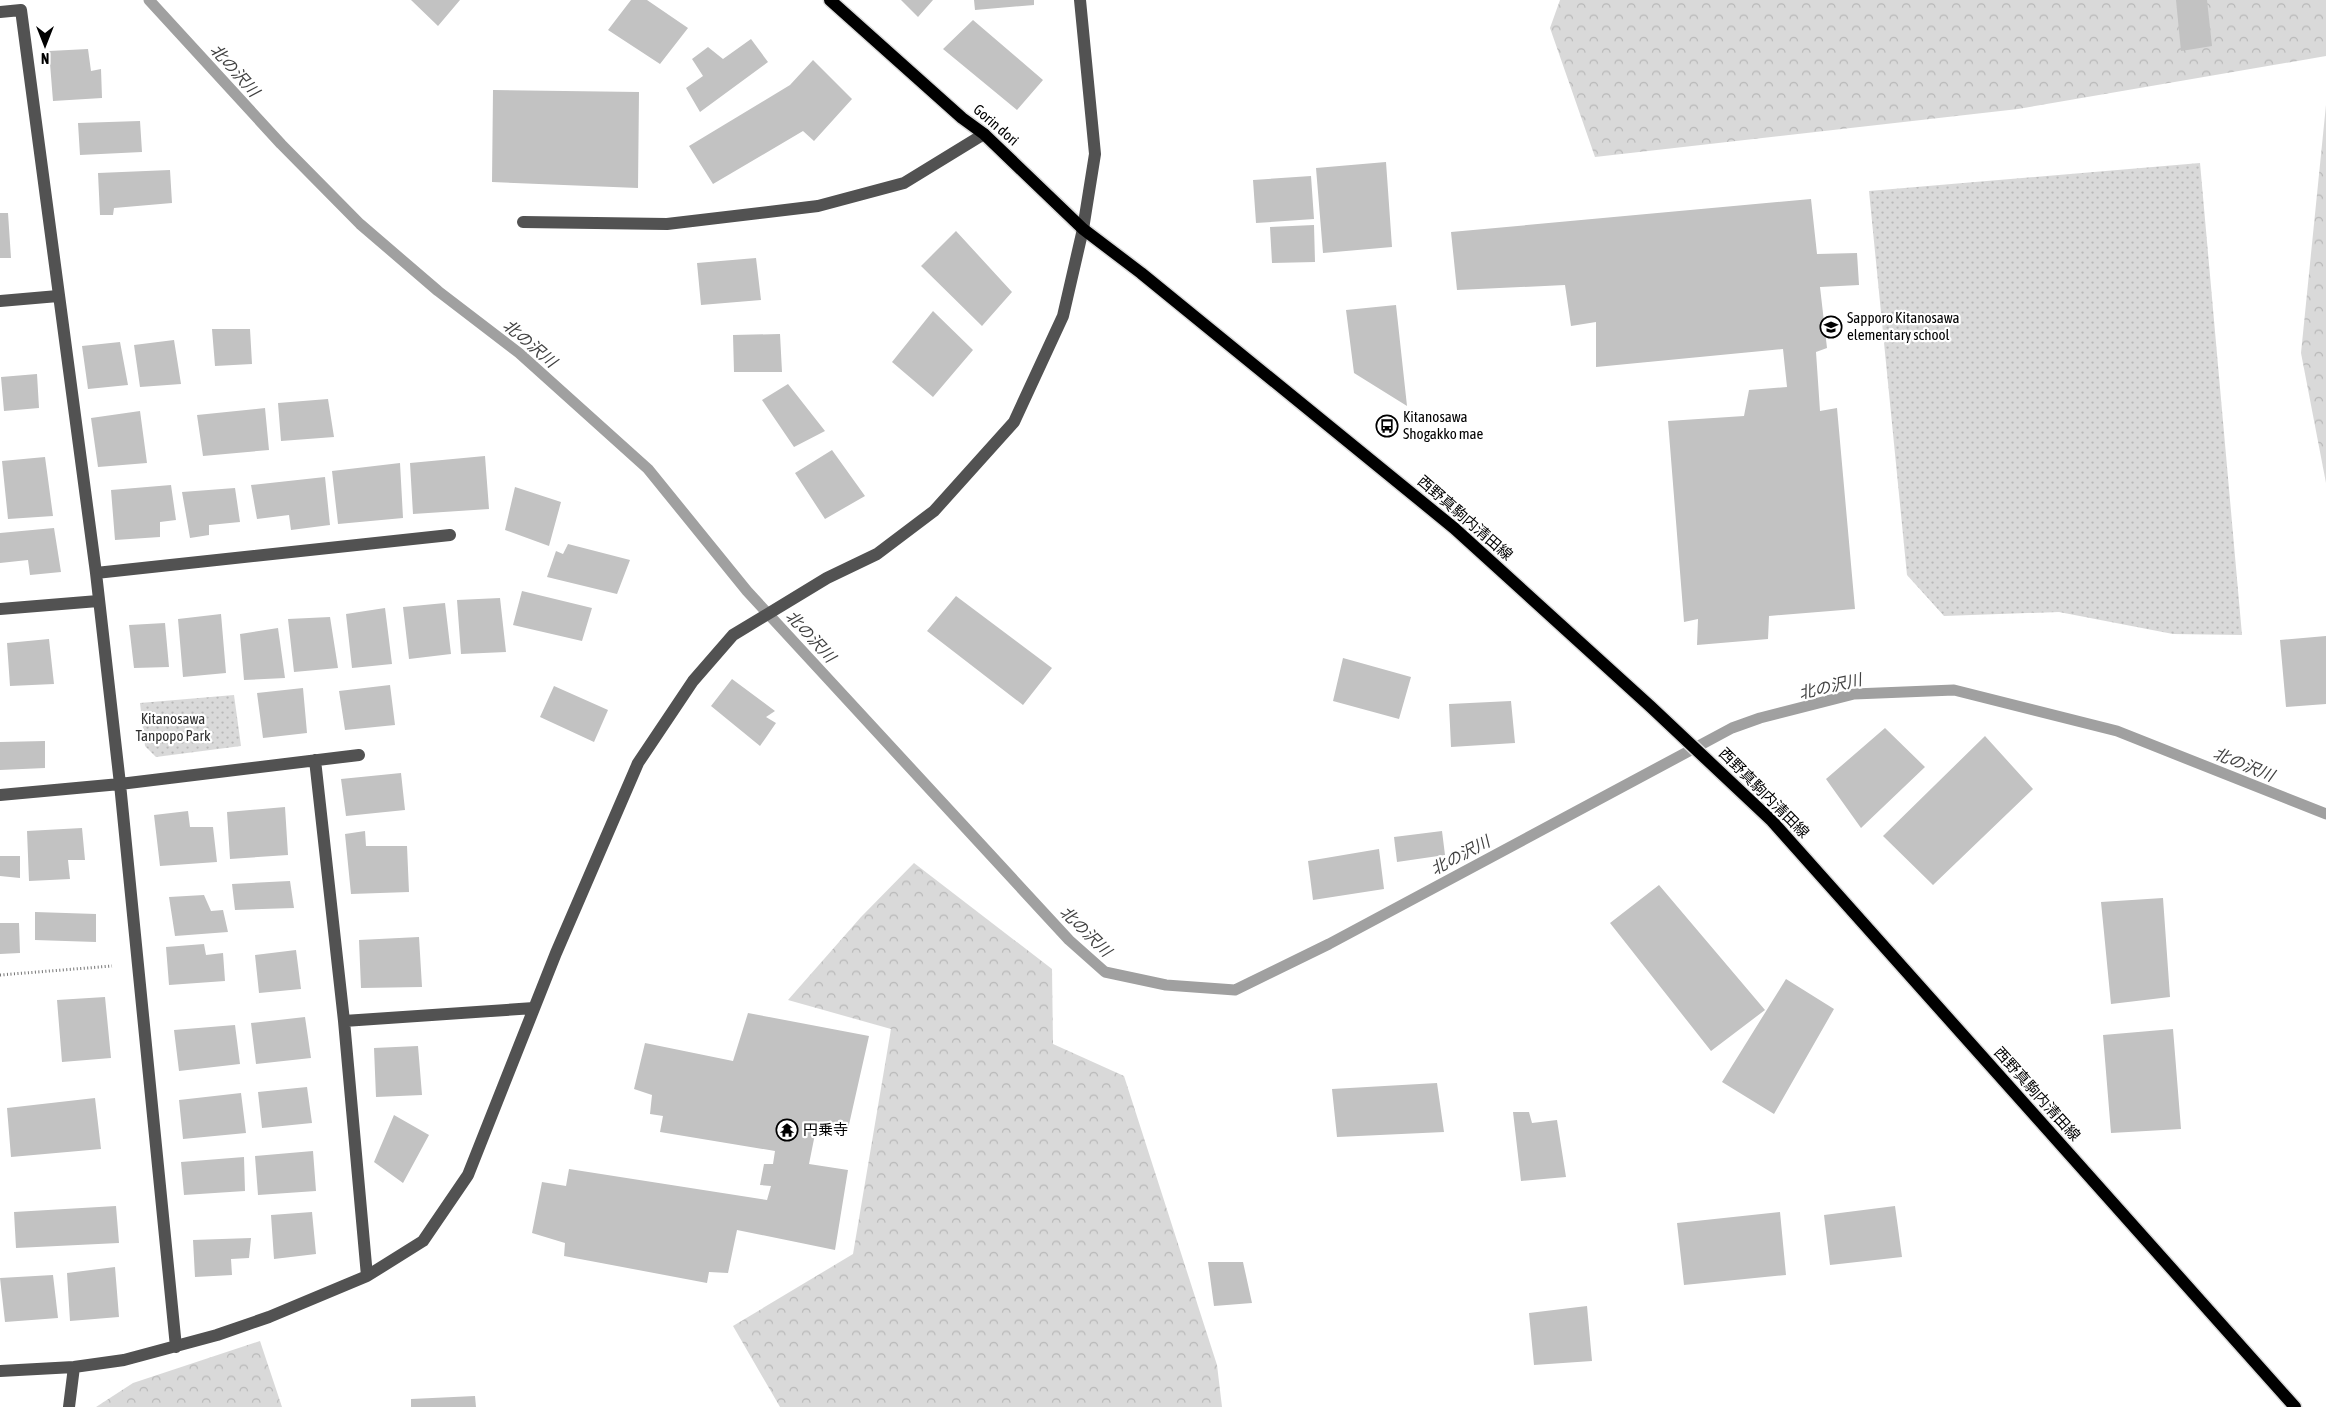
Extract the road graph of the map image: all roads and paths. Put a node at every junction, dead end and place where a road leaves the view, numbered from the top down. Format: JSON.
{"nodes":[{"id":1,"x":830,"y":0,"type":"edge"},
{"id":2,"x":1080,"y":0,"type":"edge"},
{"id":3,"x":0,"y":12,"type":"edge"},
{"id":4,"x":984,"y":134,"type":"junction"},
{"id":5,"x":523,"y":222,"type":"dead end"},
{"id":6,"x":1083,"y":229,"type":"junction"},
{"id":7,"x":1141,"y":273,"type":"joint"},
{"id":8,"x":58,"y":296,"type":"junction"},
{"id":9,"x":0,"y":301,"type":"edge"},
{"id":10,"x":450,"y":535,"type":"dead end"},
{"id":11,"x":96,"y":573,"type":"junction"},
{"id":12,"x":98,"y":601,"type":"junction"},
{"id":13,"x":0,"y":609,"type":"edge"},
{"id":14,"x":359,"y":755,"type":"dead end"},
{"id":15,"x":315,"y":760,"type":"junction"},
{"id":16,"x":120,"y":784,"type":"junction"},
{"id":17,"x":0,"y":795,"type":"edge"},
{"id":18,"x":137,"y":964,"type":"junction"},
{"id":19,"x":0,"y":975,"type":"edge"},
{"id":20,"x":534,"y":1008,"type":"junction"},
{"id":21,"x":344,"y":1021,"type":"junction"},
{"id":22,"x":367,"y":1276,"type":"junction"},
{"id":23,"x":176,"y":1348,"type":"junction"},
{"id":24,"x":74,"y":1367,"type":"junction"},
{"id":25,"x":0,"y":1371,"type":"edge"},
{"id":26,"x":69,"y":1407,"type":"edge"},
{"id":27,"x":2294,"y":1407,"type":"edge"}],
"edges":[{"from":1,"to":4,"type":"main road","name":"Gorin dori"},
{"from":2,"to":6,"type":"street"},
{"from":3,"to":8,"type":"street"},
{"from":4,"to":5,"type":"street"},
{"from":4,"to":6,"type":"main road","name":"Gorin dori"},
{"from":6,"to":7,"type":"main road","name":"Gorin dori"},
{"from":6,"to":20,"type":"street"},
{"from":7,"to":27,"type":"main road","name":"西野真駒内清田線"},
{"from":8,"to":9,"type":"street"},
{"from":8,"to":11,"type":"street"},
{"from":10,"to":11,"type":"street"},
{"from":11,"to":12,"type":"street"},
{"from":12,"to":13,"type":"street"},
{"from":12,"to":16,"type":"street"},
{"from":14,"to":15,"type":"street"},
{"from":15,"to":16,"type":"street"},
{"from":15,"to":21,"type":"street"},
{"from":16,"to":17,"type":"street"},
{"from":16,"to":18,"type":"street"},
{"from":18,"to":19,"type":"path"},
{"from":18,"to":23,"type":"street"},
{"from":20,"to":21,"type":"street"},
{"from":20,"to":22,"type":"street"},
{"from":21,"to":22,"type":"street"},
{"from":22,"to":23,"type":"street"},
{"from":23,"to":24,"type":"street"},
{"from":24,"to":25,"type":"street"},
{"from":24,"to":26,"type":"street"}]}
